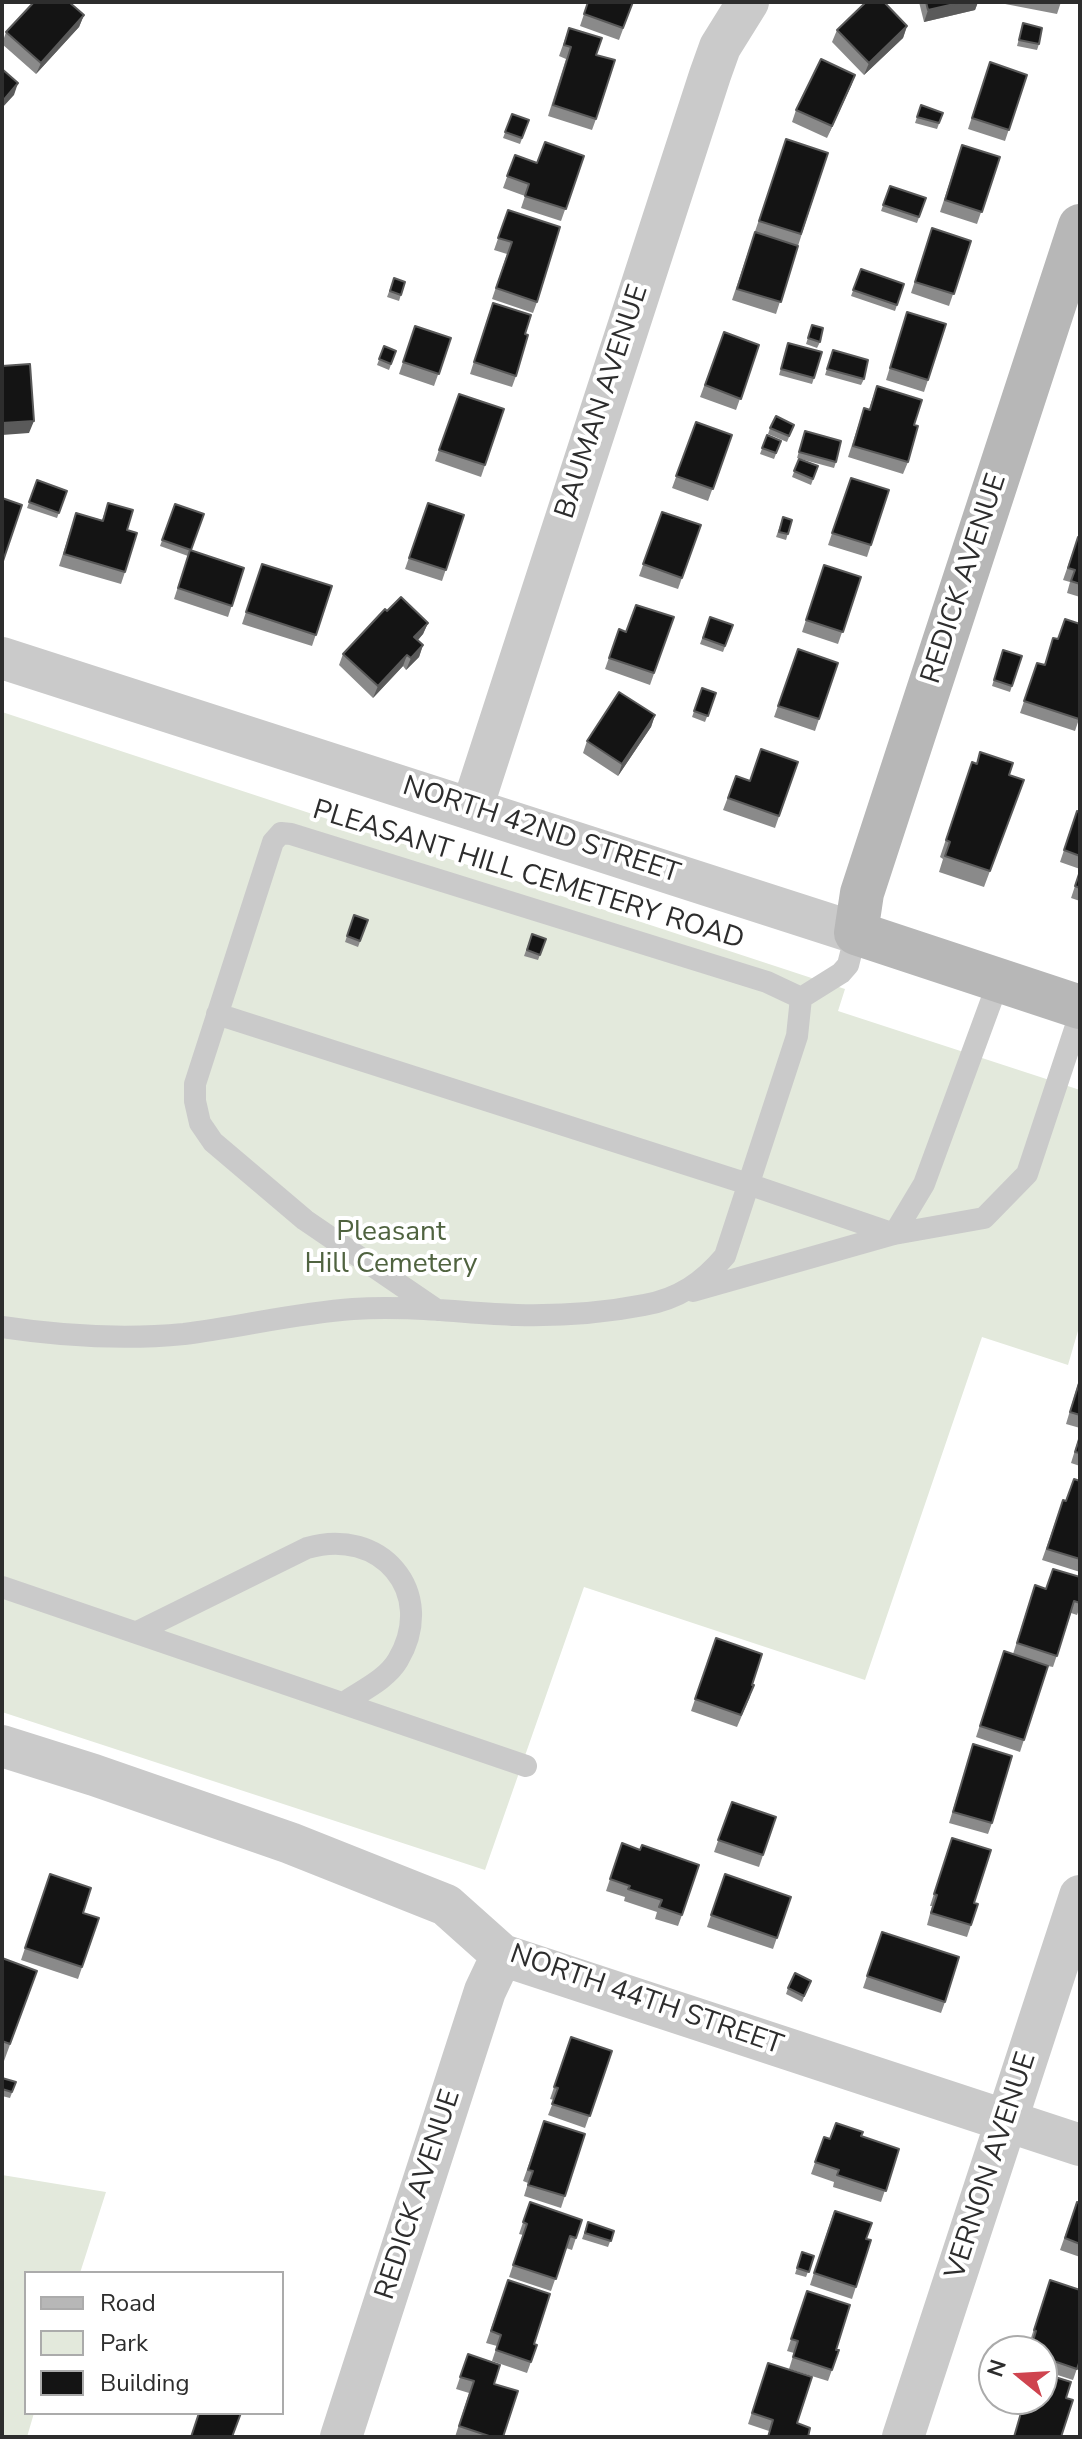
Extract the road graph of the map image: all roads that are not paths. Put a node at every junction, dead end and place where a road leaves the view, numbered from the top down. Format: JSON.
{"nodes":[{"id":1,"x":748,"y":2,"type":"edge"},
{"id":2,"x":1080,"y":226,"type":"edge"},
{"id":3,"x":2,"y":658,"type":"edge"},
{"id":4,"x":472,"y":808,"type":"junction"},
{"id":5,"x":856,"y":933,"type":"junction"},
{"id":6,"x":999,"y":980,"type":"junction"},
{"id":7,"x":801,"y":998,"type":"junction"},
{"id":8,"x":1080,"y":1007,"type":"edge"},
{"id":9,"x":217,"y":1014,"type":"junction"},
{"id":10,"x":1080,"y":1014,"type":"edge"},
{"id":11,"x":748,"y":1184,"type":"junction"},
{"id":12,"x":894,"y":1234,"type":"junction"},
{"id":13,"x":680,"y":1295,"type":"junction"},
{"id":14,"x":437,"y":1310,"type":"junction"},
{"id":15,"x":2,"y":1327,"type":"edge"},
{"id":16,"x":2,"y":1587,"type":"edge"},
{"id":17,"x":137,"y":1632,"type":"junction"},
{"id":18,"x":345,"y":1702,"type":"junction"},
{"id":19,"x":2,"y":1746,"type":"edge"},
{"id":20,"x":526,"y":1766,"type":"dead end"},
{"id":21,"x":1080,"y":1896,"type":"edge"},
{"id":22,"x":502,"y":1955,"type":"junction"},
{"id":23,"x":1007,"y":2120,"type":"junction"},
{"id":24,"x":1080,"y":2145,"type":"edge"},
{"id":25,"x":341,"y":2437,"type":"edge"},
{"id":26,"x":903,"y":2437,"type":"edge"}],
"edges":[{"from":1,"to":4,"type":"street","name":"BAUMAN AVENUE"},
{"from":2,"to":5,"type":"street","name":"REDICK AVENUE"},
{"from":3,"to":4,"type":"street","name":"NORTH 42ND STREET"},
{"from":4,"to":5,"type":"street","name":"NORTH 42ND STREET"},
{"from":5,"to":6,"type":"street","name":"NORTH 42ND STREET"},
{"from":5,"to":7,"type":"lane"},
{"from":6,"to":8,"type":"street","name":"NORTH 42ND STREET"},
{"from":6,"to":12,"type":"lane"},
{"from":7,"to":9,"type":"lane","name":"PLEASANT HILL CEMETERY ROAD"},
{"from":7,"to":11,"type":"lane"},
{"from":9,"to":11,"type":"lane"},
{"from":9,"to":14,"type":"lane","name":"PLEASANT HILL CEMETERY ROAD"},
{"from":10,"to":12,"type":"lane"},
{"from":11,"to":12,"type":"lane"},
{"from":11,"to":13,"type":"lane"},
{"from":12,"to":13,"type":"lane"},
{"from":13,"to":14,"type":"lane"},
{"from":14,"to":15,"type":"lane"},
{"from":16,"to":17,"type":"lane"},
{"from":17,"to":18,"type":"lane"},
{"from":17,"to":18,"type":"lane"},
{"from":18,"to":20,"type":"lane"},
{"from":19,"to":22,"type":"street","name":"NORTH 44TH STREET"},
{"from":21,"to":23,"type":"street","name":"VERNON AVENUE"},
{"from":22,"to":23,"type":"street","name":"NORTH 44TH STREET"},
{"from":22,"to":25,"type":"street","name":"REDICK AVENUE"},
{"from":23,"to":24,"type":"street","name":"NORTH 44TH STREET"},
{"from":23,"to":26,"type":"street","name":"VERNON AVENUE"}]}
